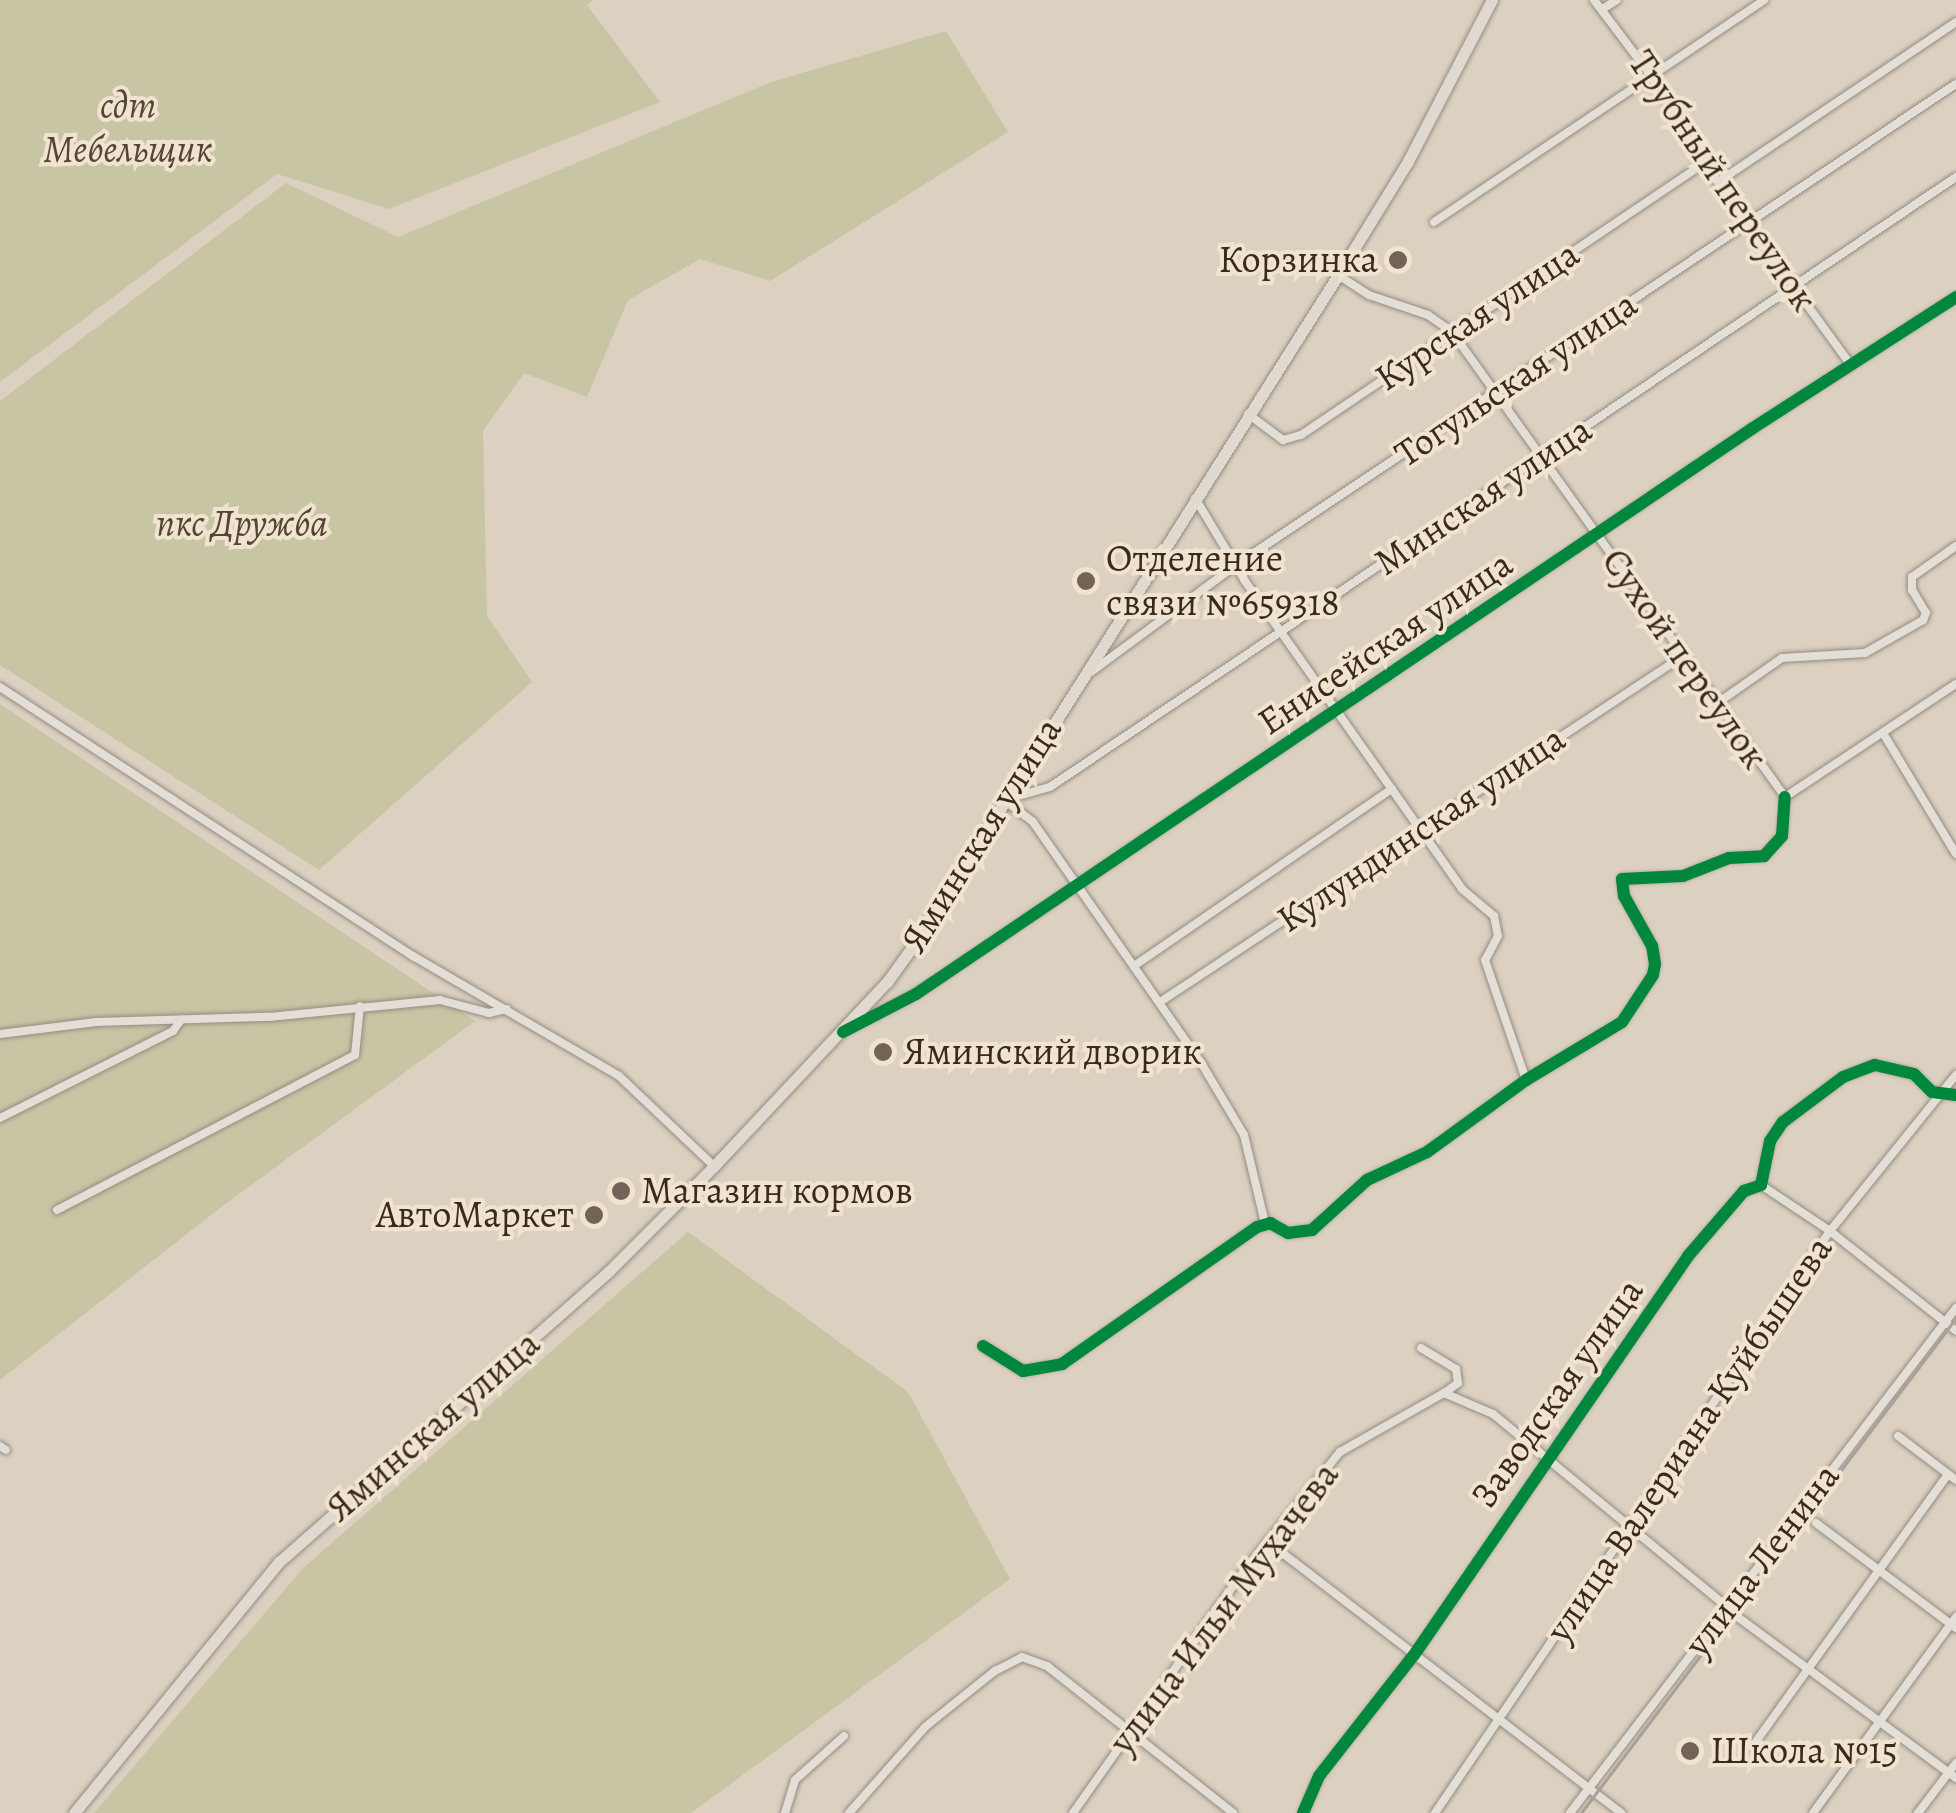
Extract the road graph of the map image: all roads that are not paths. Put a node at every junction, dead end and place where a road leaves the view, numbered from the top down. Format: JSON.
{"nodes":[{"id":1,"x":1492,"y":0,"type":"edge"},
{"id":2,"x":1594,"y":0,"type":"edge"},
{"id":3,"x":1616,"y":0,"type":"edge"},
{"id":4,"x":1764,"y":0,"type":"edge"},
{"id":5,"x":1604,"y":8,"type":"junction"},
{"id":6,"x":1956,"y":22,"type":"edge"},
{"id":7,"x":1652,"y":76,"type":"junction"},
{"id":8,"x":1956,"y":84,"type":"edge"},
{"id":9,"x":1704,"y":162,"type":"junction"},
{"id":10,"x":1956,"y":177,"type":"edge"},
{"id":11,"x":1718,"y":182,"type":"junction"},
{"id":12,"x":1434,"y":222,"type":"dead end"},
{"id":13,"x":1748,"y":224,"type":"junction"},
{"id":14,"x":1338,"y":275,"type":"junction"},
{"id":15,"x":1792,"y":286,"type":"junction"},
{"id":16,"x":1956,"y":297,"type":"edge"},
{"id":17,"x":1452,"y":332,"type":"junction"},
{"id":18,"x":1850,"y":364,"type":"junction"},
{"id":19,"x":1494,"y":394,"type":"junction"},
{"id":20,"x":1248,"y":414,"type":"junction"},
{"id":21,"x":1541,"y":457,"type":"junction"},
{"id":22,"x":1196,"y":498,"type":"junction"},
{"id":23,"x":1599,"y":536,"type":"junction"},
{"id":24,"x":1956,"y":546,"type":"edge"},
{"id":25,"x":1236,"y":566,"type":"junction"},
{"id":26,"x":1281,"y":632,"type":"junction"},
{"id":27,"x":1682,"y":656,"type":"junction"},
{"id":28,"x":1080,"y":680,"type":"junction"},
{"id":29,"x":1956,"y":684,"type":"edge"},
{"id":30,"x":0,"y":687,"type":"edge"},
{"id":31,"x":1716,"y":704,"type":"junction"},
{"id":32,"x":1337,"y":710,"type":"junction"},
{"id":33,"x":1883,"y":733,"type":"junction"},
{"id":34,"x":1392,"y":789,"type":"junction"},
{"id":35,"x":1785,"y":797,"type":"junction"},
{"id":36,"x":1004,"y":800,"type":"junction"},
{"id":37,"x":1420,"y":830,"type":"junction"},
{"id":38,"x":1956,"y":854,"type":"edge"},
{"id":39,"x":1078,"y":885,"type":"junction"},
{"id":40,"x":1134,"y":966,"type":"junction"},
{"id":41,"x":1160,"y":1002,"type":"junction"},
{"id":42,"x":360,"y":1006,"type":"junction"},
{"id":43,"x":508,"y":1009,"type":"junction"},
{"id":44,"x":182,"y":1020,"type":"junction"},
{"id":45,"x":843,"y":1032,"type":"junction"},
{"id":46,"x":0,"y":1034,"type":"edge"},
{"id":47,"x":1956,"y":1074,"type":"edge"},
{"id":48,"x":1526,"y":1080,"type":"junction"},
{"id":49,"x":1938,"y":1094,"type":"junction"},
{"id":50,"x":1956,"y":1095,"type":"edge"},
{"id":51,"x":0,"y":1118,"type":"edge"},
{"id":52,"x":714,"y":1166,"type":"junction"},
{"id":53,"x":1761,"y":1185,"type":"junction"},
{"id":54,"x":58,"y":1210,"type":"dead end"},
{"id":55,"x":1264,"y":1223,"type":"junction"},
{"id":56,"x":1830,"y":1232,"type":"junction"},
{"id":57,"x":1956,"y":1308,"type":"edge"},
{"id":58,"x":1945,"y":1322,"type":"junction"},
{"id":59,"x":1956,"y":1330,"type":"edge"},
{"id":60,"x":984,"y":1346,"type":"dead end"},
{"id":61,"x":1421,"y":1348,"type":"dead end"},
{"id":62,"x":1444,"y":1394,"type":"junction"},
{"id":63,"x":1898,"y":1436,"type":"dead end"},
{"id":64,"x":1546,"y":1460,"type":"junction"},
{"id":65,"x":1952,"y":1477,"type":"edge"},
{"id":66,"x":1630,"y":1523,"type":"junction"},
{"id":67,"x":1816,"y":1523,"type":"dead end"},
{"id":68,"x":1261,"y":1552,"type":"junction"},
{"id":69,"x":1881,"y":1570,"type":"junction"},
{"id":70,"x":1726,"y":1606,"type":"junction"},
{"id":71,"x":1740,"y":1618,"type":"dead end"},
{"id":72,"x":1954,"y":1623,"type":"edge"},
{"id":73,"x":1414,"y":1655,"type":"junction"},
{"id":74,"x":1810,"y":1669,"type":"junction"},
{"id":75,"x":1500,"y":1717,"type":"junction"},
{"id":76,"x":1879,"y":1722,"type":"junction"},
{"id":77,"x":1129,"y":1735,"type":"junction"},
{"id":78,"x":844,"y":1736,"type":"dead end"},
{"id":79,"x":1752,"y":1747,"type":"dead end"},
{"id":80,"x":1956,"y":1763,"type":"edge"},
{"id":81,"x":1953,"y":1776,"type":"edge"},
{"id":82,"x":1589,"y":1787,"type":"junction"},
{"id":83,"x":74,"y":1813,"type":"edge"},
{"id":84,"x":785,"y":1813,"type":"edge"},
{"id":85,"x":849,"y":1813,"type":"edge"},
{"id":86,"x":1073,"y":1813,"type":"edge"},
{"id":87,"x":1233,"y":1813,"type":"edge"},
{"id":88,"x":1303,"y":1813,"type":"edge"},
{"id":89,"x":1435,"y":1813,"type":"edge"},
{"id":90,"x":1570,"y":1813,"type":"edge"},
{"id":91,"x":1621,"y":1813,"type":"edge"},
{"id":92,"x":1814,"y":1813,"type":"edge"},
{"id":93,"x":1918,"y":1813,"type":"edge"}],
"edges":[{"from":1,"to":14,"type":"main road","name":"Яминская улица"},
{"from":2,"to":5,"type":"street","name":"Трубный переулок"},
{"from":3,"to":5,"type":"street"},
{"from":4,"to":7,"type":"street"},
{"from":5,"to":7,"type":"street","name":"Трубный переулок"},
{"from":6,"to":11,"type":"street"},
{"from":7,"to":9,"type":"street","name":"Трубный переулок"},
{"from":7,"to":12,"type":"street"},
{"from":8,"to":13,"type":"street","name":"Тогульская улица"},
{"from":9,"to":11,"type":"street","name":"Трубный переулок"},
{"from":9,"to":17,"type":"street","name":"Курская улица"},
{"from":10,"to":15,"type":"street","name":"Минская улица"},
{"from":11,"to":13,"type":"street","name":"Трубный переулок"},
{"from":13,"to":15,"type":"street","name":"Трубный переулок"},
{"from":13,"to":19,"type":"street","name":"Тогульская улица"},
{"from":14,"to":17,"type":"street","name":"Сухой переулок"},
{"from":14,"to":20,"type":"main road","name":"Яминская улица"},
{"from":15,"to":18,"type":"street","name":"Трубный переулок"},
{"from":15,"to":21,"type":"street","name":"Минская улица"},
{"from":16,"to":18,"type":"street","name":"Енисейская улица"},
{"from":17,"to":19,"type":"street","name":"Сухой переулок"},
{"from":17,"to":20,"type":"street","name":"Курская улица"},
{"from":18,"to":23,"type":"street","name":"Енисейская улица"},
{"from":19,"to":21,"type":"street","name":"Сухой переулок"},
{"from":19,"to":25,"type":"street","name":"Тогульская улица"},
{"from":20,"to":22,"type":"main road","name":"Яминская улица"},
{"from":21,"to":23,"type":"street","name":"Сухой переулок"},
{"from":21,"to":26,"type":"street","name":"Минская улица"},
{"from":22,"to":25,"type":"street"},
{"from":22,"to":28,"type":"main road","name":"Яминская улица"},
{"from":23,"to":27,"type":"street","name":"Сухой переулок"},
{"from":23,"to":32,"type":"street","name":"Енисейская улица"},
{"from":24,"to":31,"type":"street"},
{"from":25,"to":26,"type":"street"},
{"from":25,"to":28,"type":"street","name":"Тогульская улица"},
{"from":26,"to":32,"type":"street"},
{"from":26,"to":36,"type":"street","name":"Минская улица"},
{"from":27,"to":31,"type":"street","name":"Сухой переулок"},
{"from":27,"to":37,"type":"street","name":"Кулундинская улица"},
{"from":28,"to":36,"type":"main road","name":"Яминская улица"},
{"from":29,"to":33,"type":"street"},
{"from":30,"to":43,"type":"street"},
{"from":31,"to":35,"type":"street","name":"Сухой переулок"},
{"from":32,"to":34,"type":"street"},
{"from":32,"to":39,"type":"street","name":"Енисейская улица"},
{"from":33,"to":35,"type":"street"},
{"from":33,"to":38,"type":"street"},
{"from":34,"to":37,"type":"street"},
{"from":34,"to":40,"type":"street"},
{"from":35,"to":48,"type":"street"},
{"from":36,"to":39,"type":"street"},
{"from":36,"to":45,"type":"main road","name":"Яминская улица"},
{"from":37,"to":41,"type":"street","name":"Кулундинская улица"},
{"from":37,"to":48,"type":"street"},
{"from":39,"to":40,"type":"street"},
{"from":39,"to":45,"type":"street","name":"Енисейская улица"},
{"from":40,"to":41,"type":"street"},
{"from":41,"to":55,"type":"street"},
{"from":42,"to":43,"type":"street"},
{"from":42,"to":44,"type":"street"},
{"from":42,"to":54,"type":"street"},
{"from":43,"to":52,"type":"street"},
{"from":44,"to":46,"type":"street"},
{"from":44,"to":51,"type":"street"},
{"from":45,"to":52,"type":"main road","name":"Яминская улица"},
{"from":47,"to":49,"type":"street","name":"улица Валериана Куйбышева"},
{"from":48,"to":55,"type":"street"},
{"from":49,"to":50,"type":"street"},
{"from":49,"to":53,"type":"street"},
{"from":49,"to":56,"type":"street","name":"улица Валериана Куйбышева"},
{"from":52,"to":83,"type":"main road","name":"Яминская улица"},
{"from":53,"to":56,"type":"street"},
{"from":53,"to":64,"type":"street","name":"Заводская улица"},
{"from":55,"to":60,"type":"street"},
{"from":56,"to":58,"type":"street"},
{"from":56,"to":66,"type":"street","name":"улица Валериана Куйбышева"},
{"from":57,"to":58,"type":"street","name":"улица Ленина"},
{"from":58,"to":59,"type":"street"},
{"from":58,"to":70,"type":"street","name":"улица Ленина"},
{"from":61,"to":62,"type":"street"},
{"from":62,"to":64,"type":"street"},
{"from":62,"to":68,"type":"street","name":"улица Ильи Мухачева"},
{"from":63,"to":65,"type":"street"},
{"from":64,"to":66,"type":"street"},
{"from":64,"to":73,"type":"street","name":"Заводская улица"},
{"from":65,"to":69,"type":"street"},
{"from":66,"to":70,"type":"street"},
{"from":66,"to":75,"type":"street","name":"улица Валериана Куйбышева"},
{"from":67,"to":69,"type":"street"},
{"from":68,"to":73,"type":"street"},
{"from":68,"to":77,"type":"street","name":"улица Ильи Мухачева"},
{"from":69,"to":72,"type":"street"},
{"from":69,"to":74,"type":"street"},
{"from":70,"to":82,"type":"street","name":"улица Ленина"},
{"from":71,"to":74,"type":"street"},
{"from":72,"to":76,"type":"street"},
{"from":73,"to":75,"type":"street"},
{"from":73,"to":88,"type":"street","name":"Заводская улица"},
{"from":74,"to":76,"type":"street"},
{"from":74,"to":79,"type":"street"},
{"from":75,"to":82,"type":"street"},
{"from":75,"to":89,"type":"street","name":"улица Валериана Куйбышева"},
{"from":76,"to":81,"type":"street"},
{"from":76,"to":92,"type":"street"},
{"from":77,"to":85,"type":"street"},
{"from":77,"to":86,"type":"street","name":"улица Ильи Мухачева"},
{"from":77,"to":87,"type":"street"},
{"from":78,"to":84,"type":"street"},
{"from":80,"to":81,"type":"street"},
{"from":81,"to":93,"type":"street"},
{"from":82,"to":90,"type":"street","name":"улица Ленина"},
{"from":82,"to":91,"type":"street"}]}
